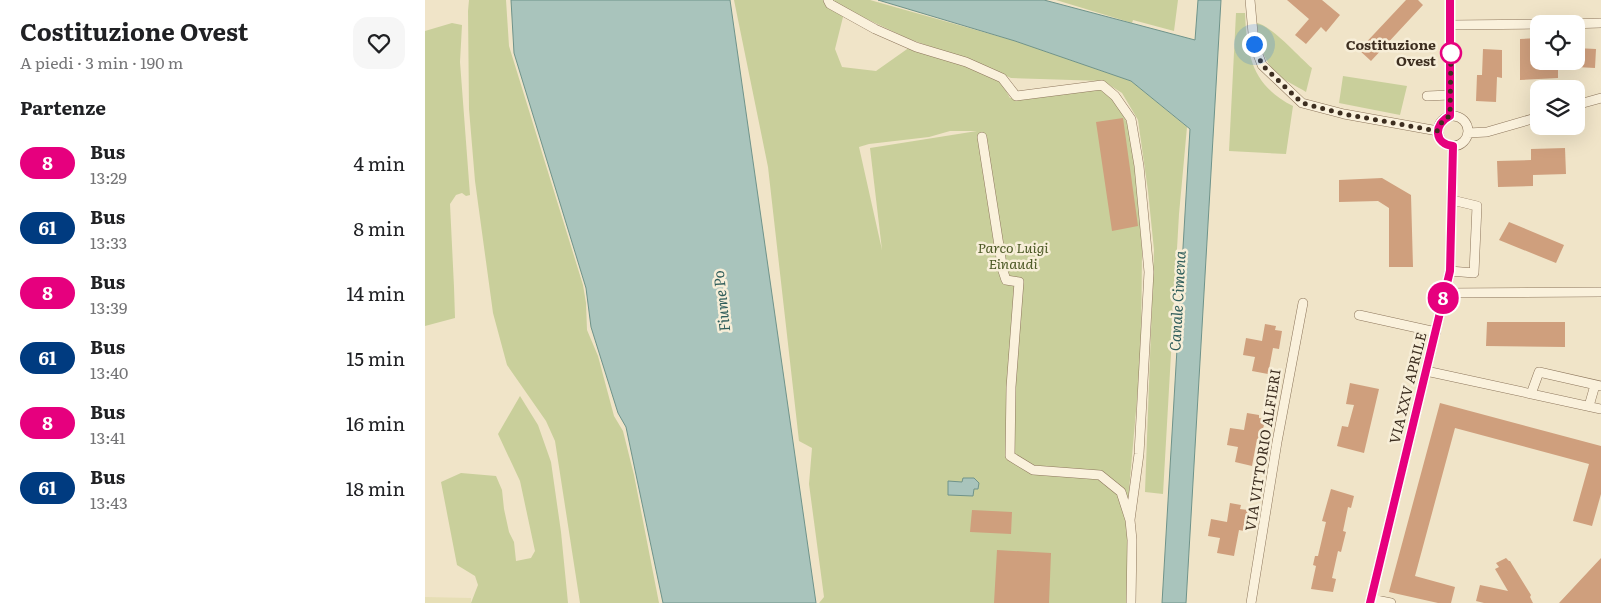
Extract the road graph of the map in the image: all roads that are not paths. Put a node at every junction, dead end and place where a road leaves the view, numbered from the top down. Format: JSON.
{"nodes":[{"id":1,"x":828,"y":0,"type":"edge"},
{"id":2,"x":1250,"y":0,"type":"edge"},
{"id":3,"x":1450,"y":0,"type":"edge"},
{"id":4,"x":1585,"y":23,"type":"edge"},
{"id":5,"x":1601,"y":23,"type":"edge"},
{"id":6,"x":1530,"y":24,"type":"edge"},
{"id":7,"x":1450,"y":25,"type":"junction"},
{"id":8,"x":1427,"y":96,"type":"dead end"},
{"id":9,"x":1450,"y":96,"type":"junction"},
{"id":10,"x":1601,"y":98,"type":"edge"},
{"id":11,"x":1585,"y":102,"type":"edge"},
{"id":12,"x":1450,"y":116,"type":"junction"},
{"id":13,"x":1530,"y":119,"type":"edge"},
{"id":14,"x":1437,"y":131,"type":"junction"},
{"id":15,"x":1468,"y":132,"type":"junction"},
{"id":16,"x":982,"y":137,"type":"dead end"},
{"id":17,"x":1453,"y":146,"type":"junction"},
{"id":18,"x":1452,"y":200,"type":"junction"},
{"id":19,"x":1450,"y":271,"type":"junction"},
{"id":20,"x":1601,"y":292,"type":"edge"},
{"id":21,"x":1445,"y":293,"type":"junction"},
{"id":22,"x":1303,"y":303,"type":"dead end"},
{"id":23,"x":1359,"y":315,"type":"dead end"},
{"id":24,"x":1436,"y":332,"type":"junction"},
{"id":25,"x":1426,"y":371,"type":"junction"},
{"id":26,"x":1598,"y":386,"type":"edge"},
{"id":27,"x":1531,"y":394,"type":"junction"},
{"id":28,"x":1589,"y":406,"type":"junction"},
{"id":29,"x":1601,"y":409,"type":"edge"},
{"id":30,"x":1130,"y":520,"type":"junction"},
{"id":31,"x":1371,"y":601,"type":"edge"},
{"id":32,"x":1131,"y":603,"type":"edge"},
{"id":33,"x":1251,"y":603,"type":"edge"},
{"id":34,"x":1391,"y":603,"type":"edge"}],
"edges":[{"from":1,"to":30,"type":"street"},
{"from":2,"to":14,"type":"street"},
{"from":3,"to":7,"type":"street"},
{"from":4,"to":5,"type":"street"},
{"from":6,"to":7,"type":"street"},
{"from":7,"to":9,"type":"street"},
{"from":8,"to":9,"type":"street"},
{"from":9,"to":12,"type":"street"},
{"from":10,"to":11,"type":"street"},
{"from":12,"to":14,"type":"street"},
{"from":12,"to":15,"type":"street"},
{"from":13,"to":15,"type":"street"},
{"from":14,"to":17,"type":"street"},
{"from":15,"to":17,"type":"street"},
{"from":16,"to":30,"type":"street"},
{"from":17,"to":18,"type":"street","name":"VIA XXV APRILE"},
{"from":18,"to":19,"type":"street","name":"VIA XXV APRILE"},
{"from":18,"to":19,"type":"street"},
{"from":19,"to":21,"type":"street","name":"VIA XXV APRILE"},
{"from":20,"to":21,"type":"street"},
{"from":21,"to":24,"type":"street","name":"VIA XXV APRILE"},
{"from":22,"to":33,"type":"street","name":"VIA VITTORIO ALFIERI"},
{"from":23,"to":24,"type":"street"},
{"from":24,"to":25,"type":"street","name":"VIA XXV APRILE"},
{"from":25,"to":27,"type":"street"},
{"from":25,"to":31,"type":"street","name":"VIA XXV APRILE"},
{"from":26,"to":27,"type":"street"},
{"from":26,"to":28,"type":"street"},
{"from":27,"to":28,"type":"street"},
{"from":28,"to":29,"type":"street"},
{"from":30,"to":32,"type":"street"},
{"from":31,"to":34,"type":"street"}]}
